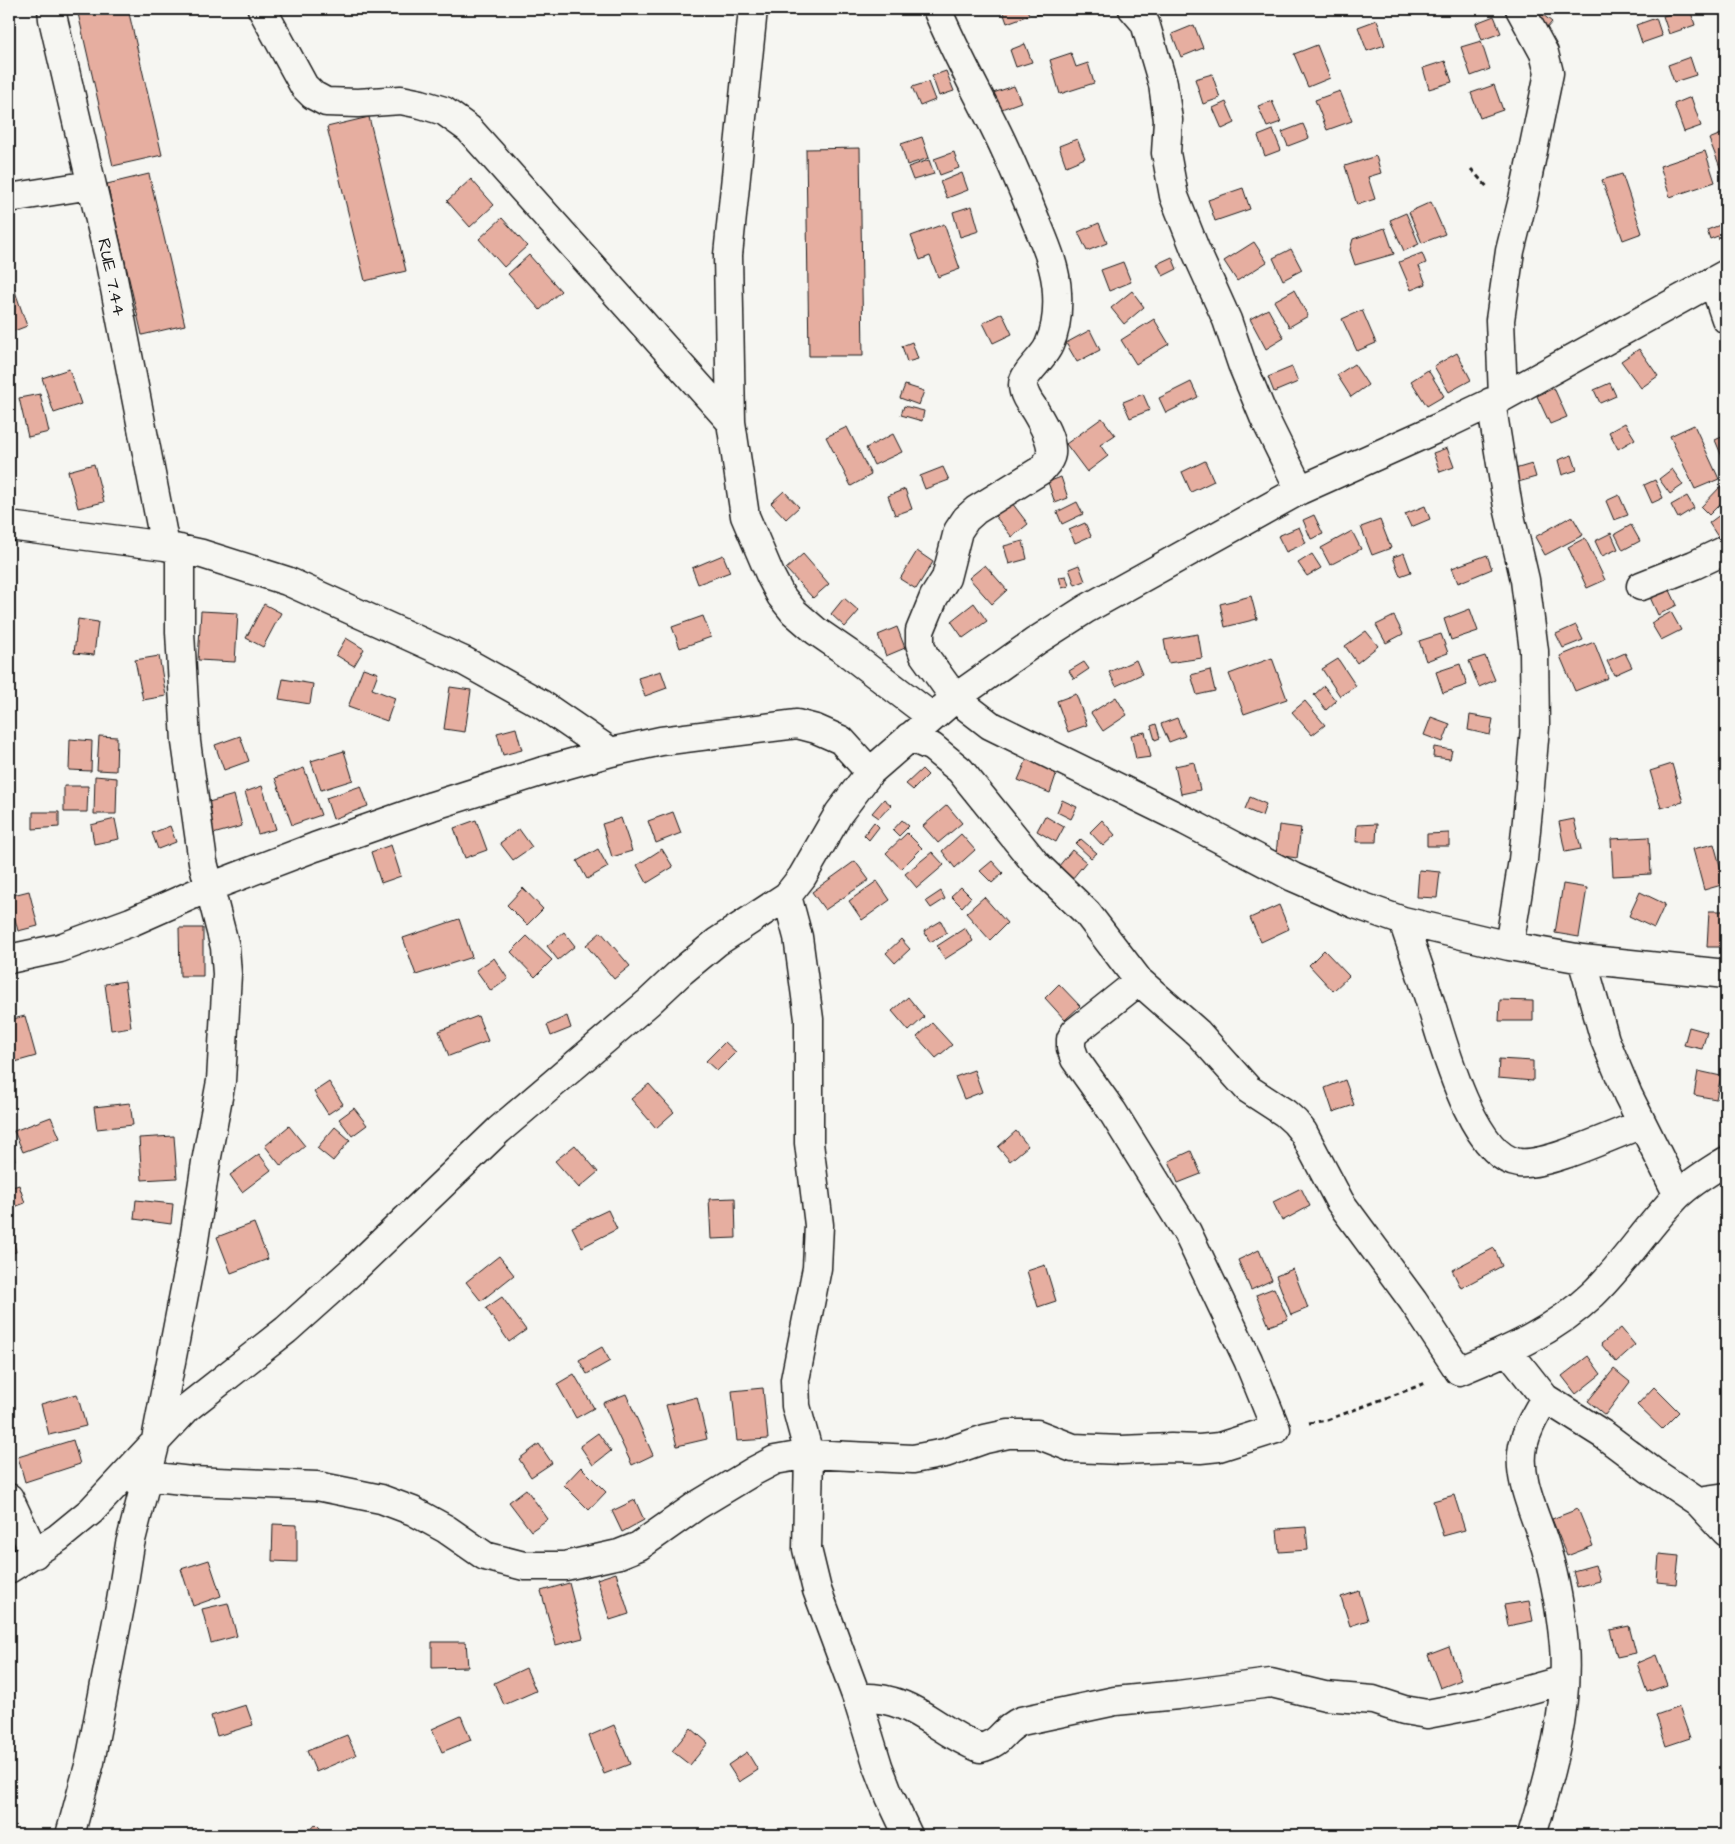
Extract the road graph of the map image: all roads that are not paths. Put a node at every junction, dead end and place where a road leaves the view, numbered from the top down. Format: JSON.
{"nodes":[{"id":1,"x":52,"y":9,"type":"edge"},
{"id":2,"x":262,"y":9,"type":"edge"},
{"id":3,"x":753,"y":9,"type":"edge"},
{"id":4,"x":937,"y":9,"type":"edge"},
{"id":5,"x":1133,"y":9,"type":"edge"},
{"id":6,"x":1520,"y":9,"type":"edge"},
{"id":7,"x":92,"y":185,"type":"junction"},
{"id":8,"x":9,"y":198,"type":"edge"},
{"id":9,"x":1720,"y":278,"type":"edge"},
{"id":10,"x":1726,"y":319,"type":"edge"},
{"id":11,"x":1497,"y":400,"type":"junction"},
{"id":12,"x":731,"y":422,"type":"junction"},
{"id":13,"x":1300,"y":490,"type":"junction"},
{"id":14,"x":9,"y":526,"type":"edge"},
{"id":15,"x":173,"y":547,"type":"junction"},
{"id":16,"x":1726,"y":550,"type":"edge"},
{"id":17,"x":1642,"y":586,"type":"dead end"},
{"id":18,"x":955,"y":698,"type":"junction"},
{"id":19,"x":932,"y":717,"type":"junction"},
{"id":20,"x":909,"y":737,"type":"junction"},
{"id":21,"x":612,"y":752,"type":"junction"},
{"id":22,"x":870,"y":772,"type":"junction"},
{"id":23,"x":210,"y":887,"type":"junction"},
{"id":24,"x":787,"y":896,"type":"junction"},
{"id":25,"x":1403,"y":921,"type":"junction"},
{"id":26,"x":1509,"y":946,"type":"junction"},
{"id":27,"x":9,"y":958,"type":"edge"},
{"id":28,"x":1582,"y":959,"type":"junction"},
{"id":29,"x":1726,"y":974,"type":"edge"},
{"id":30,"x":1139,"y":981,"type":"junction"},
{"id":31,"x":1642,"y":1124,"type":"junction"},
{"id":32,"x":1726,"y":1161,"type":"edge"},
{"id":33,"x":1678,"y":1195,"type":"junction"},
{"id":34,"x":1508,"y":1351,"type":"junction"},
{"id":35,"x":1545,"y":1398,"type":"junction"},
{"id":36,"x":155,"y":1445,"type":"junction"},
{"id":37,"x":808,"y":1454,"type":"junction"},
{"id":38,"x":147,"y":1476,"type":"junction"},
{"id":39,"x":9,"y":1498,"type":"edge"},
{"id":40,"x":1726,"y":1498,"type":"edge"},
{"id":41,"x":1698,"y":1502,"type":"junction"},
{"id":42,"x":1726,"y":1532,"type":"edge"},
{"id":43,"x":35,"y":1554,"type":"junction"},
{"id":44,"x":9,"y":1569,"type":"edge"},
{"id":45,"x":1564,"y":1680,"type":"junction"},
{"id":46,"x":857,"y":1698,"type":"junction"},
{"id":47,"x":70,"y":1835,"type":"edge"},
{"id":48,"x":908,"y":1835,"type":"edge"},
{"id":49,"x":1532,"y":1835,"type":"edge"}],
"edges":[{"from":1,"to":7,"type":"street","name":"RUE 7.44"},
{"from":2,"to":12,"type":"street"},
{"from":3,"to":12,"type":"street"},
{"from":4,"to":18,"type":"street"},
{"from":5,"to":13,"type":"street"},
{"from":6,"to":11,"type":"street"},
{"from":7,"to":8,"type":"street"},
{"from":7,"to":15,"type":"street","name":"RUE 7.44"},
{"from":9,"to":10,"type":"street"},
{"from":9,"to":11,"type":"street"},
{"from":11,"to":13,"type":"street"},
{"from":11,"to":26,"type":"street"},
{"from":12,"to":19,"type":"street"},
{"from":13,"to":18,"type":"street"},
{"from":14,"to":15,"type":"street"},
{"from":15,"to":21,"type":"street"},
{"from":15,"to":23,"type":"street","name":"RUE 7.44"},
{"from":16,"to":17,"type":"street"},
{"from":18,"to":19,"type":"street"},
{"from":18,"to":25,"type":"street"},
{"from":19,"to":20,"type":"street"},
{"from":20,"to":22,"type":"street"},
{"from":20,"to":30,"type":"street"},
{"from":21,"to":22,"type":"street"},
{"from":21,"to":23,"type":"street"},
{"from":22,"to":24,"type":"street"},
{"from":23,"to":27,"type":"street"},
{"from":23,"to":36,"type":"street","name":"RUE 7.44"},
{"from":24,"to":36,"type":"street"},
{"from":24,"to":37,"type":"street"},
{"from":25,"to":26,"type":"street"},
{"from":25,"to":31,"type":"street"},
{"from":26,"to":28,"type":"street"},
{"from":28,"to":29,"type":"street"},
{"from":28,"to":31,"type":"street"},
{"from":30,"to":34,"type":"street"},
{"from":30,"to":37,"type":"street"},
{"from":31,"to":33,"type":"street"},
{"from":32,"to":33,"type":"street"},
{"from":33,"to":34,"type":"street"},
{"from":34,"to":35,"type":"street"},
{"from":35,"to":41,"type":"street"},
{"from":35,"to":45,"type":"street"},
{"from":36,"to":38,"type":"street","name":"RUE 7.44"},
{"from":36,"to":43,"type":"street"},
{"from":37,"to":38,"type":"street"},
{"from":37,"to":46,"type":"street"},
{"from":38,"to":47,"type":"street","name":"RUE 7.44"},
{"from":39,"to":43,"type":"street"},
{"from":40,"to":41,"type":"street"},
{"from":41,"to":42,"type":"street"},
{"from":43,"to":44,"type":"street"},
{"from":45,"to":46,"type":"street"},
{"from":45,"to":49,"type":"street"},
{"from":46,"to":48,"type":"street"}]}
